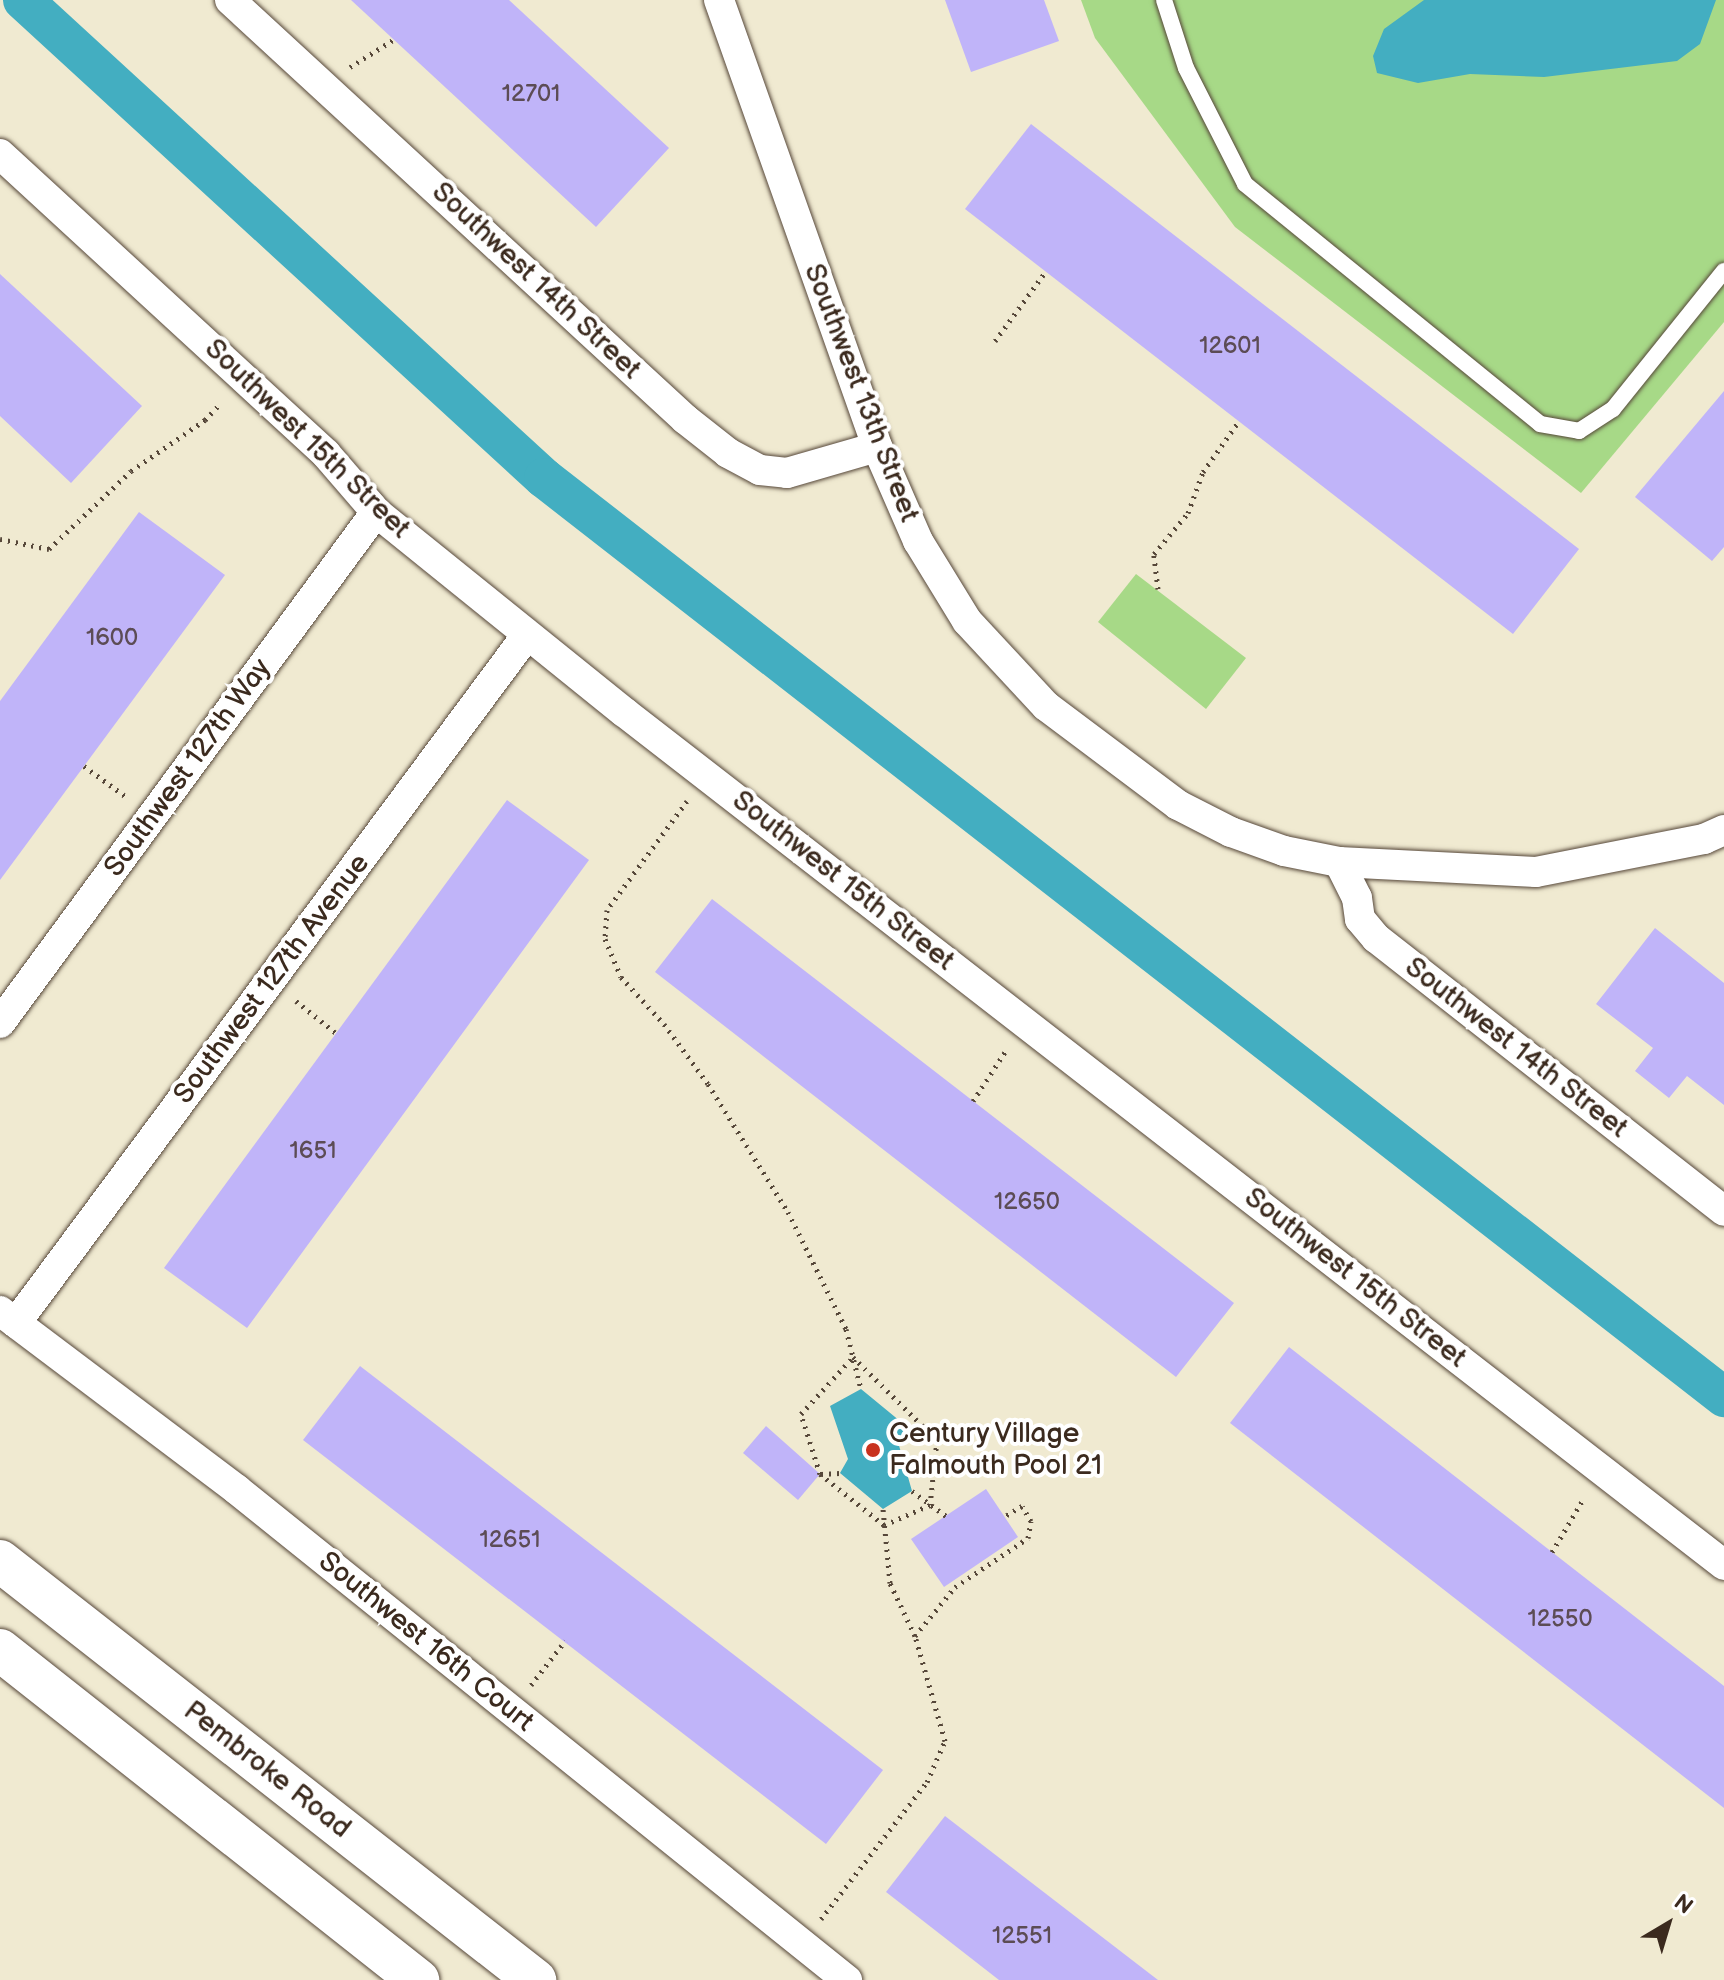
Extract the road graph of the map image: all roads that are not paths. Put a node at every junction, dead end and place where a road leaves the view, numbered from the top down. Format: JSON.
{"nodes":[{"id":1,"x":230,"y":0,"type":"edge"},
{"id":2,"x":719,"y":0,"type":"edge"},
{"id":3,"x":1164,"y":0,"type":"edge"},
{"id":4,"x":0,"y":154,"type":"edge"},
{"id":5,"x":1724,"y":271,"type":"edge"},
{"id":6,"x":877,"y":447,"type":"junction"},
{"id":7,"x":376,"y":512,"type":"junction"},
{"id":8,"x":527,"y":635,"type":"junction"},
{"id":9,"x":1724,"y":830,"type":"edge"},
{"id":10,"x":1339,"y":862,"type":"junction"},
{"id":11,"x":0,"y":1023,"type":"edge"},
{"id":12,"x":1724,"y":1211,"type":"edge"},
{"id":13,"x":8,"y":1317,"type":"edge"},
{"id":14,"x":0,"y":1561,"type":"edge"},
{"id":15,"x":1724,"y":1565,"type":"edge"},
{"id":16,"x":0,"y":1650,"type":"edge"},
{"id":17,"x":418,"y":1980,"type":"edge"},
{"id":18,"x":535,"y":1980,"type":"edge"},
{"id":19,"x":847,"y":1980,"type":"edge"}],
"edges":[{"from":1,"to":6,"type":"street","name":"Southwest 14th Street"},
{"from":2,"to":6,"type":"street","name":"Southwest 13th Street"},
{"from":3,"to":5,"type":"lane"},
{"from":4,"to":7,"type":"street","name":"Southwest 15th Street"},
{"from":6,"to":10,"type":"street","name":"Southwest 13th Street"},
{"from":7,"to":8,"type":"street","name":"Southwest 15th Street"},
{"from":7,"to":11,"type":"street","name":"Southwest 127th Way"},
{"from":8,"to":13,"type":"street","name":"Southwest 127th Avenue"},
{"from":8,"to":15,"type":"street","name":"Southwest 15th Street"},
{"from":9,"to":10,"type":"street","name":"Southwest 13th Street"},
{"from":10,"to":12,"type":"street","name":"Southwest 14th Street"},
{"from":13,"to":19,"type":"street","name":"Southwest 16th Court"},
{"from":14,"to":18,"type":"main road","name":"Pembroke Road"},
{"from":16,"to":17,"type":"main road"}]}
